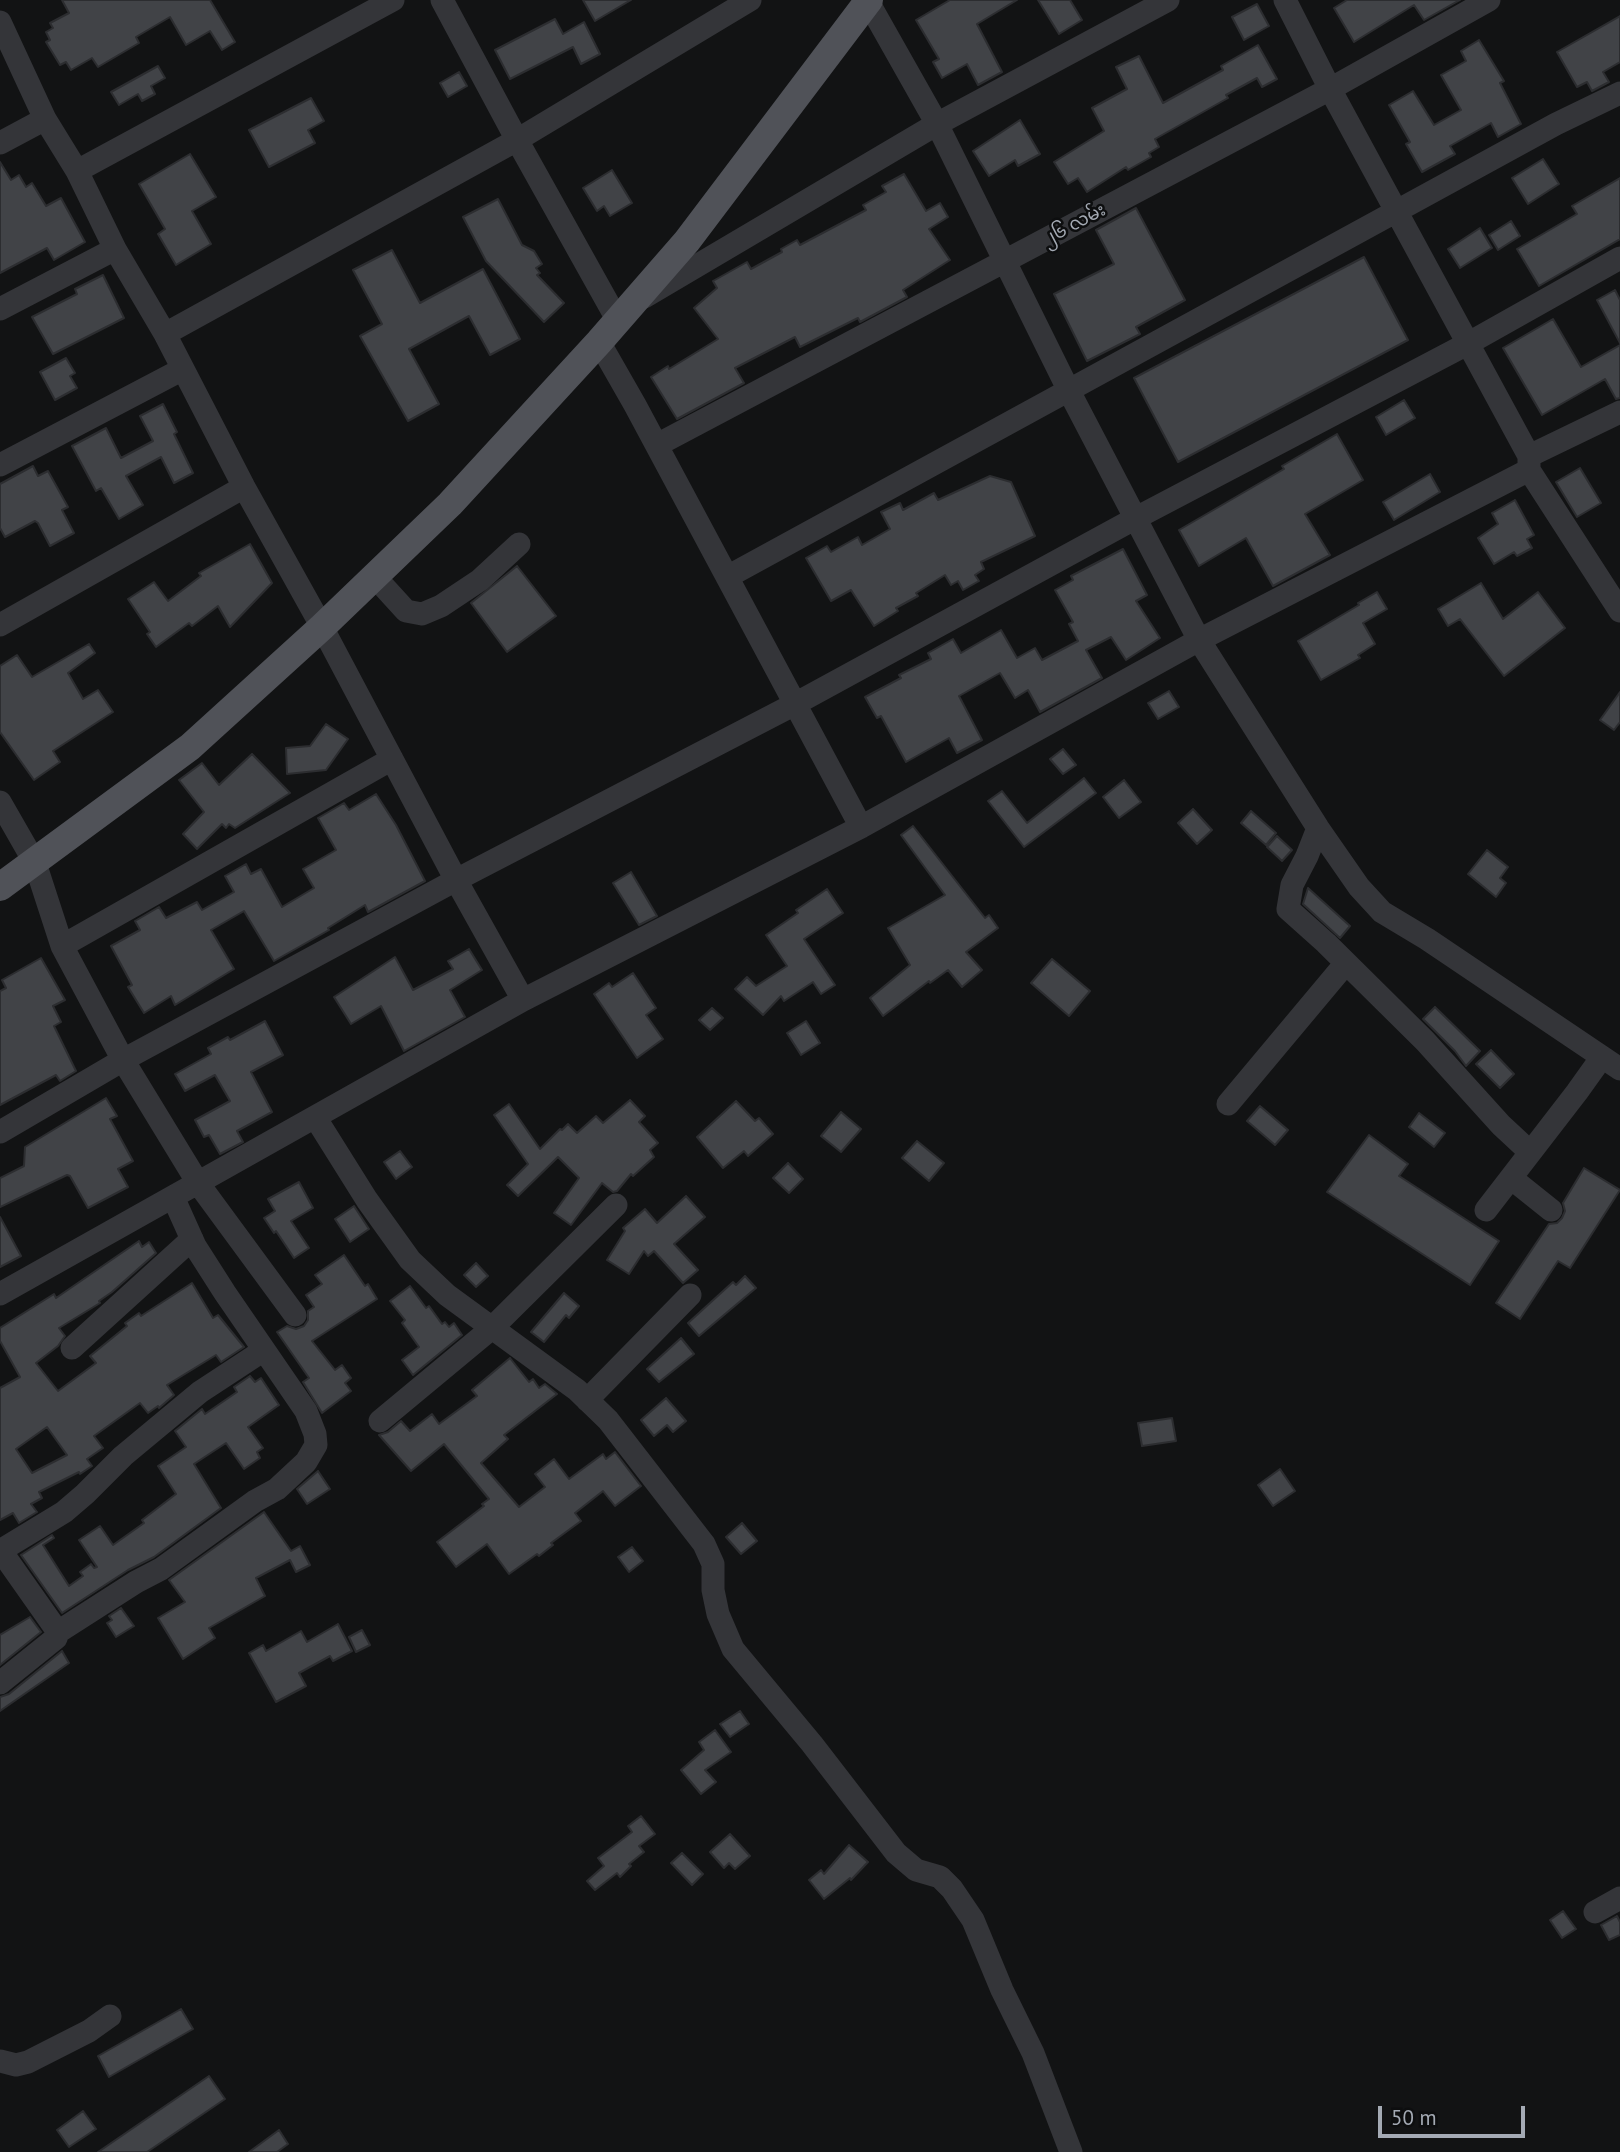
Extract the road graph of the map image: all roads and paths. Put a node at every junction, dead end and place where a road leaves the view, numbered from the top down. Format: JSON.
{"nodes":[{"id":1,"x":393,"y":0,"type":"edge"},
{"id":2,"x":442,"y":0,"type":"edge"},
{"id":3,"x":750,"y":0,"type":"edge"},
{"id":4,"x":1168,"y":0,"type":"edge"},
{"id":5,"x":1285,"y":0,"type":"edge"},
{"id":6,"x":1489,"y":0,"type":"edge"},
{"id":7,"x":871,"y":1,"type":"edge"},
{"id":8,"x":0,"y":22,"type":"edge"},
{"id":9,"x":1330,"y":89,"type":"junction"},
{"id":10,"x":1620,"y":93,"type":"edge"},
{"id":11,"x":45,"y":119,"type":"junction"},
{"id":12,"x":937,"y":124,"type":"junction"},
{"id":13,"x":517,"y":140,"type":"junction"},
{"id":14,"x":0,"y":143,"type":"edge"},
{"id":15,"x":76,"y":171,"type":"junction"},
{"id":16,"x":1396,"y":211,"type":"junction"},
{"id":17,"x":116,"y":249,"type":"junction"},
{"id":18,"x":1620,"y":258,"type":"edge"},
{"id":19,"x":1006,"y":261,"type":"junction"},
{"id":20,"x":0,"y":309,"type":"edge"},
{"id":21,"x":625,"y":312,"type":"junction"},
{"id":22,"x":165,"y":334,"type":"junction"},
{"id":23,"x":599,"y":342,"type":"junction"},
{"id":24,"x":1469,"y":343,"type":"junction"},
{"id":25,"x":181,"y":370,"type":"junction"},
{"id":26,"x":1069,"y":391,"type":"junction"},
{"id":27,"x":1620,"y":412,"type":"edge"},
{"id":28,"x":657,"y":445,"type":"junction"},
{"id":29,"x":1529,"y":463,"type":"junction"},
{"id":30,"x":0,"y":465,"type":"edge"},
{"id":31,"x":244,"y":487,"type":"junction"},
{"id":32,"x":1136,"y":518,"type":"junction"},
{"id":33,"x":519,"y":544,"type":"dead end"},
{"id":34,"x":375,"y":577,"type":"junction"},
{"id":35,"x":727,"y":577,"type":"junction"},
{"id":36,"x":1620,"y":611,"type":"edge"},
{"id":37,"x":0,"y":625,"type":"edge"},
{"id":38,"x":322,"y":627,"type":"junction"},
{"id":39,"x":1199,"y":640,"type":"junction"},
{"id":40,"x":795,"y":704,"type":"junction"},
{"id":41,"x":392,"y":759,"type":"junction"},
{"id":42,"x":0,"y":802,"type":"edge"},
{"id":43,"x":861,"y":827,"type":"junction"},
{"id":44,"x":1318,"y":828,"type":"junction"},
{"id":45,"x":35,"y":863,"type":"junction"},
{"id":46,"x":456,"y":880,"type":"junction"},
{"id":47,"x":0,"y":887,"type":"edge"},
{"id":48,"x":62,"y":946,"type":"junction"},
{"id":49,"x":1346,"y":963,"type":"junction"},
{"id":50,"x":523,"y":1000,"type":"junction"},
{"id":51,"x":123,"y":1060,"type":"junction"},
{"id":52,"x":1611,"y":1063,"type":"edge"},
{"id":53,"x":1228,"y":1104,"type":"dead end"},
{"id":54,"x":315,"y":1117,"type":"junction"},
{"id":55,"x":0,"y":1132,"type":"edge"},
{"id":56,"x":1530,"y":1152,"type":"junction"},
{"id":57,"x":1511,"y":1178,"type":"junction"},
{"id":58,"x":198,"y":1183,"type":"junction"},
{"id":59,"x":173,"y":1197,"type":"junction"},
{"id":60,"x":616,"y":1205,"type":"dead end"},
{"id":61,"x":1486,"y":1210,"type":"dead end"},
{"id":62,"x":1550,"y":1210,"type":"dead end"},
{"id":63,"x":192,"y":1239,"type":"junction"},
{"id":64,"x":0,"y":1294,"type":"edge"},
{"id":65,"x":690,"y":1295,"type":"dead end"},
{"id":66,"x":295,"y":1315,"type":"dead end"},
{"id":67,"x":492,"y":1328,"type":"junction"},
{"id":68,"x":72,"y":1348,"type":"dead end"},
{"id":69,"x":264,"y":1350,"type":"junction"},
{"id":70,"x":587,"y":1400,"type":"junction"},
{"id":71,"x":380,"y":1421,"type":"dead end"},
{"id":72,"x":0,"y":1551,"type":"edge"},
{"id":73,"x":58,"y":1632,"type":"junction"},
{"id":74,"x":0,"y":1683,"type":"edge"},
{"id":75,"x":1620,"y":1898,"type":"edge"},
{"id":76,"x":1595,"y":1912,"type":"dead end"},
{"id":77,"x":110,"y":2016,"type":"dead end"},
{"id":78,"x":0,"y":2061,"type":"edge"},
{"id":79,"x":1071,"y":2152,"type":"edge"}],
"edges":[{"from":1,"to":15,"type":"street"},
{"from":2,"to":13,"type":"street"},
{"from":3,"to":13,"type":"street"},
{"from":4,"to":12,"type":"street"},
{"from":5,"to":9,"type":"street"},
{"from":6,"to":9,"type":"street","name":"၂၆ လမ်း"},
{"from":7,"to":12,"type":"street"},
{"from":7,"to":21,"type":"main road"},
{"from":8,"to":11,"type":"street"},
{"from":9,"to":16,"type":"street"},
{"from":9,"to":19,"type":"street","name":"၂၆ လမ်း"},
{"from":10,"to":16,"type":"street"},
{"from":11,"to":14,"type":"street"},
{"from":11,"to":15,"type":"street"},
{"from":12,"to":19,"type":"street"},
{"from":12,"to":21,"type":"street"},
{"from":13,"to":21,"type":"street"},
{"from":13,"to":22,"type":"street"},
{"from":15,"to":17,"type":"street"},
{"from":16,"to":24,"type":"street"},
{"from":16,"to":26,"type":"street"},
{"from":17,"to":20,"type":"street"},
{"from":17,"to":22,"type":"street"},
{"from":18,"to":24,"type":"street"},
{"from":19,"to":26,"type":"street"},
{"from":19,"to":28,"type":"street","name":"၂၆ လမ်း"},
{"from":21,"to":23,"type":"main road"},
{"from":22,"to":25,"type":"street"},
{"from":23,"to":28,"type":"street"},
{"from":23,"to":34,"type":"main road"},
{"from":24,"to":29,"type":"street"},
{"from":24,"to":32,"type":"street"},
{"from":25,"to":30,"type":"street"},
{"from":25,"to":31,"type":"street"},
{"from":26,"to":32,"type":"street"},
{"from":26,"to":35,"type":"street"},
{"from":27,"to":29,"type":"street"},
{"from":28,"to":35,"type":"street"},
{"from":29,"to":36,"type":"street"},
{"from":29,"to":39,"type":"street"},
{"from":31,"to":37,"type":"street"},
{"from":31,"to":38,"type":"street"},
{"from":32,"to":39,"type":"street"},
{"from":32,"to":40,"type":"street"},
{"from":33,"to":34,"type":"street"},
{"from":34,"to":38,"type":"main road"},
{"from":35,"to":40,"type":"street"},
{"from":38,"to":41,"type":"street"},
{"from":38,"to":45,"type":"main road"},
{"from":39,"to":43,"type":"street"},
{"from":39,"to":44,"type":"street"},
{"from":40,"to":43,"type":"street"},
{"from":40,"to":46,"type":"street"},
{"from":41,"to":46,"type":"street"},
{"from":41,"to":48,"type":"street"},
{"from":42,"to":45,"type":"street"},
{"from":43,"to":50,"type":"street"},
{"from":44,"to":49,"type":"street"},
{"from":44,"to":52,"type":"street"},
{"from":45,"to":47,"type":"main road"},
{"from":45,"to":48,"type":"street"},
{"from":46,"to":50,"type":"street"},
{"from":46,"to":51,"type":"street"},
{"from":48,"to":51,"type":"street"},
{"from":49,"to":53,"type":"street"},
{"from":49,"to":56,"type":"street"},
{"from":50,"to":54,"type":"street"},
{"from":51,"to":55,"type":"street"},
{"from":51,"to":58,"type":"street"},
{"from":52,"to":56,"type":"street"},
{"from":54,"to":58,"type":"street"},
{"from":54,"to":67,"type":"street"},
{"from":56,"to":57,"type":"street"},
{"from":57,"to":61,"type":"street"},
{"from":57,"to":62,"type":"street"},
{"from":58,"to":59,"type":"street"},
{"from":58,"to":66,"type":"street"},
{"from":59,"to":63,"type":"street"},
{"from":59,"to":64,"type":"street"},
{"from":60,"to":67,"type":"street"},
{"from":63,"to":68,"type":"street"},
{"from":63,"to":69,"type":"street"},
{"from":65,"to":70,"type":"street"},
{"from":67,"to":70,"type":"street"},
{"from":67,"to":71,"type":"street"},
{"from":69,"to":72,"type":"street"},
{"from":69,"to":73,"type":"street"},
{"from":70,"to":79,"type":"street"},
{"from":72,"to":73,"type":"street"},
{"from":73,"to":74,"type":"street"},
{"from":75,"to":76,"type":"street"},
{"from":77,"to":78,"type":"street"}]}
